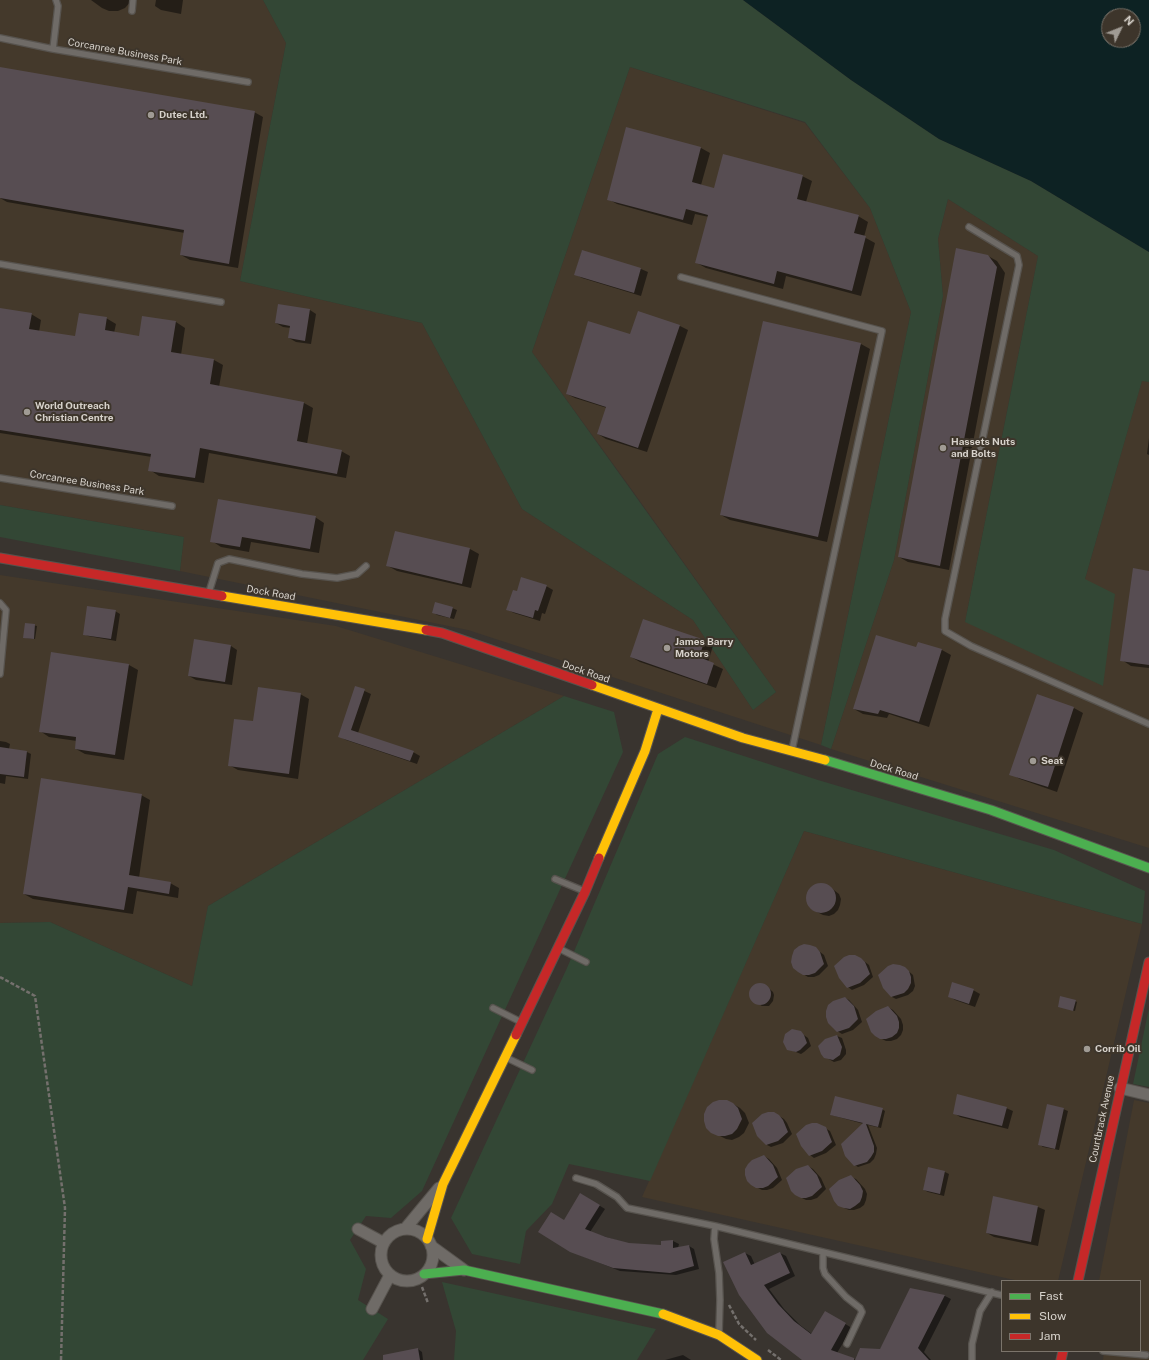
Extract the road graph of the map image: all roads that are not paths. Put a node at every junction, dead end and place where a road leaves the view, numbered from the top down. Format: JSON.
{"nodes":[{"id":1,"x":56,"y":0,"type":"edge"},
{"id":2,"x":133,"y":0,"type":"edge"},
{"id":3,"x":132,"y":11,"type":"dead end"},
{"id":4,"x":0,"y":38,"type":"edge"},
{"id":5,"x":54,"y":49,"type":"junction"},
{"id":6,"x":248,"y":82,"type":"dead end"},
{"id":7,"x":969,"y":227,"type":"dead end"},
{"id":8,"x":0,"y":264,"type":"edge"},
{"id":9,"x":681,"y":277,"type":"dead end"},
{"id":10,"x":221,"y":302,"type":"dead end"},
{"id":11,"x":0,"y":478,"type":"edge"},
{"id":12,"x":172,"y":506,"type":"dead end"},
{"id":13,"x":0,"y":558,"type":"edge"},
{"id":14,"x":366,"y":566,"type":"dead end"},
{"id":15,"x":209,"y":594,"type":"junction"},
{"id":16,"x":0,"y":603,"type":"edge"},
{"id":17,"x":0,"y":674,"type":"edge"},
{"id":18,"x":658,"y":709,"type":"junction"},
{"id":19,"x":1149,"y":724,"type":"edge"},
{"id":20,"x":792,"y":752,"type":"junction"},
{"id":21,"x":1149,"y":868,"type":"edge"},
{"id":22,"x":555,"y":879,"type":"dead end"},
{"id":23,"x":585,"y":892,"type":"junction"},
{"id":24,"x":558,"y":948,"type":"junction"},
{"id":25,"x":586,"y":962,"type":"dead end"},
{"id":26,"x":1149,"y":962,"type":"edge"},
{"id":27,"x":493,"y":1008,"type":"dead end"},
{"id":28,"x":522,"y":1022,"type":"junction"},
{"id":29,"x":505,"y":1057,"type":"junction"},
{"id":30,"x":532,"y":1070,"type":"dead end"},
{"id":31,"x":1120,"y":1088,"type":"junction"},
{"id":32,"x":1149,"y":1095,"type":"edge"},
{"id":33,"x":576,"y":1178,"type":"dead end"},
{"id":34,"x":443,"y":1184,"type":"junction"},
{"id":35,"x":715,"y":1226,"type":"junction"},
{"id":36,"x":358,"y":1229,"type":"dead end"},
{"id":37,"x":405,"y":1229,"type":"junction"},
{"id":38,"x":429,"y":1242,"type":"junction"},
{"id":39,"x":384,"y":1243,"type":"junction"},
{"id":40,"x":823,"y":1252,"type":"junction"},
{"id":41,"x":464,"y":1270,"type":"junction"},
{"id":42,"x":390,"y":1275,"type":"junction"},
{"id":43,"x":421,"y":1276,"type":"junction"},
{"id":44,"x":1078,"y":1280,"type":"edge"},
{"id":45,"x":992,"y":1292,"type":"junction"},
{"id":46,"x":1001,"y":1295,"type":"edge"},
{"id":47,"x":372,"y":1309,"type":"dead end"},
{"id":48,"x":719,"y":1335,"type":"junction"},
{"id":49,"x":847,"y":1344,"type":"dead end"},
{"id":50,"x":1112,"y":1352,"type":"edge"},
{"id":51,"x":1138,"y":1352,"type":"edge"},
{"id":52,"x":1148,"y":1356,"type":"edge"},
{"id":53,"x":757,"y":1360,"type":"edge"},
{"id":54,"x":972,"y":1360,"type":"edge"}],
"edges":[{"from":1,"to":5,"type":"lane"},
{"from":2,"to":3,"type":"lane"},
{"from":4,"to":5,"type":"lane","name":"Corcanree Business Park"},
{"from":5,"to":6,"type":"lane","name":"Corcanree Business Park"},
{"from":7,"to":19,"type":"lane"},
{"from":8,"to":10,"type":"lane"},
{"from":9,"to":20,"type":"lane"},
{"from":11,"to":12,"type":"lane","name":"Corcanree Business Park"},
{"from":13,"to":15,"type":"street","name":"Dock Road"},
{"from":14,"to":15,"type":"lane"},
{"from":15,"to":18,"type":"street","name":"Dock Road"},
{"from":16,"to":17,"type":"lane"},
{"from":18,"to":20,"type":"street","name":"Dock Road"},
{"from":18,"to":23,"type":"street"},
{"from":20,"to":21,"type":"street","name":"Dock Road"},
{"from":22,"to":23,"type":"lane"},
{"from":23,"to":24,"type":"street"},
{"from":24,"to":25,"type":"lane"},
{"from":24,"to":28,"type":"street"},
{"from":26,"to":31,"type":"street","name":"Courtbrack Avenue"},
{"from":27,"to":28,"type":"lane"},
{"from":28,"to":29,"type":"street"},
{"from":29,"to":30,"type":"lane"},
{"from":29,"to":34,"type":"street"},
{"from":31,"to":32,"type":"street"},
{"from":31,"to":44,"type":"street","name":"Courtbrack Avenue"},
{"from":33,"to":35,"type":"lane"},
{"from":34,"to":37,"type":"street"},
{"from":34,"to":38,"type":"street"},
{"from":35,"to":40,"type":"lane"},
{"from":35,"to":48,"type":"lane"},
{"from":36,"to":39,"type":"street"},
{"from":37,"to":38,"type":"street"},
{"from":37,"to":39,"type":"street"},
{"from":38,"to":41,"type":"street"},
{"from":38,"to":43,"type":"street"},
{"from":39,"to":42,"type":"street"},
{"from":40,"to":45,"type":"lane"},
{"from":40,"to":49,"type":"lane"},
{"from":41,"to":43,"type":"street"},
{"from":41,"to":48,"type":"street"},
{"from":42,"to":43,"type":"street"},
{"from":42,"to":47,"type":"street"},
{"from":45,"to":46,"type":"lane"},
{"from":45,"to":54,"type":"lane"},
{"from":48,"to":53,"type":"street"},
{"from":50,"to":52,"type":"lane"},
{"from":51,"to":52,"type":"lane"}]}
